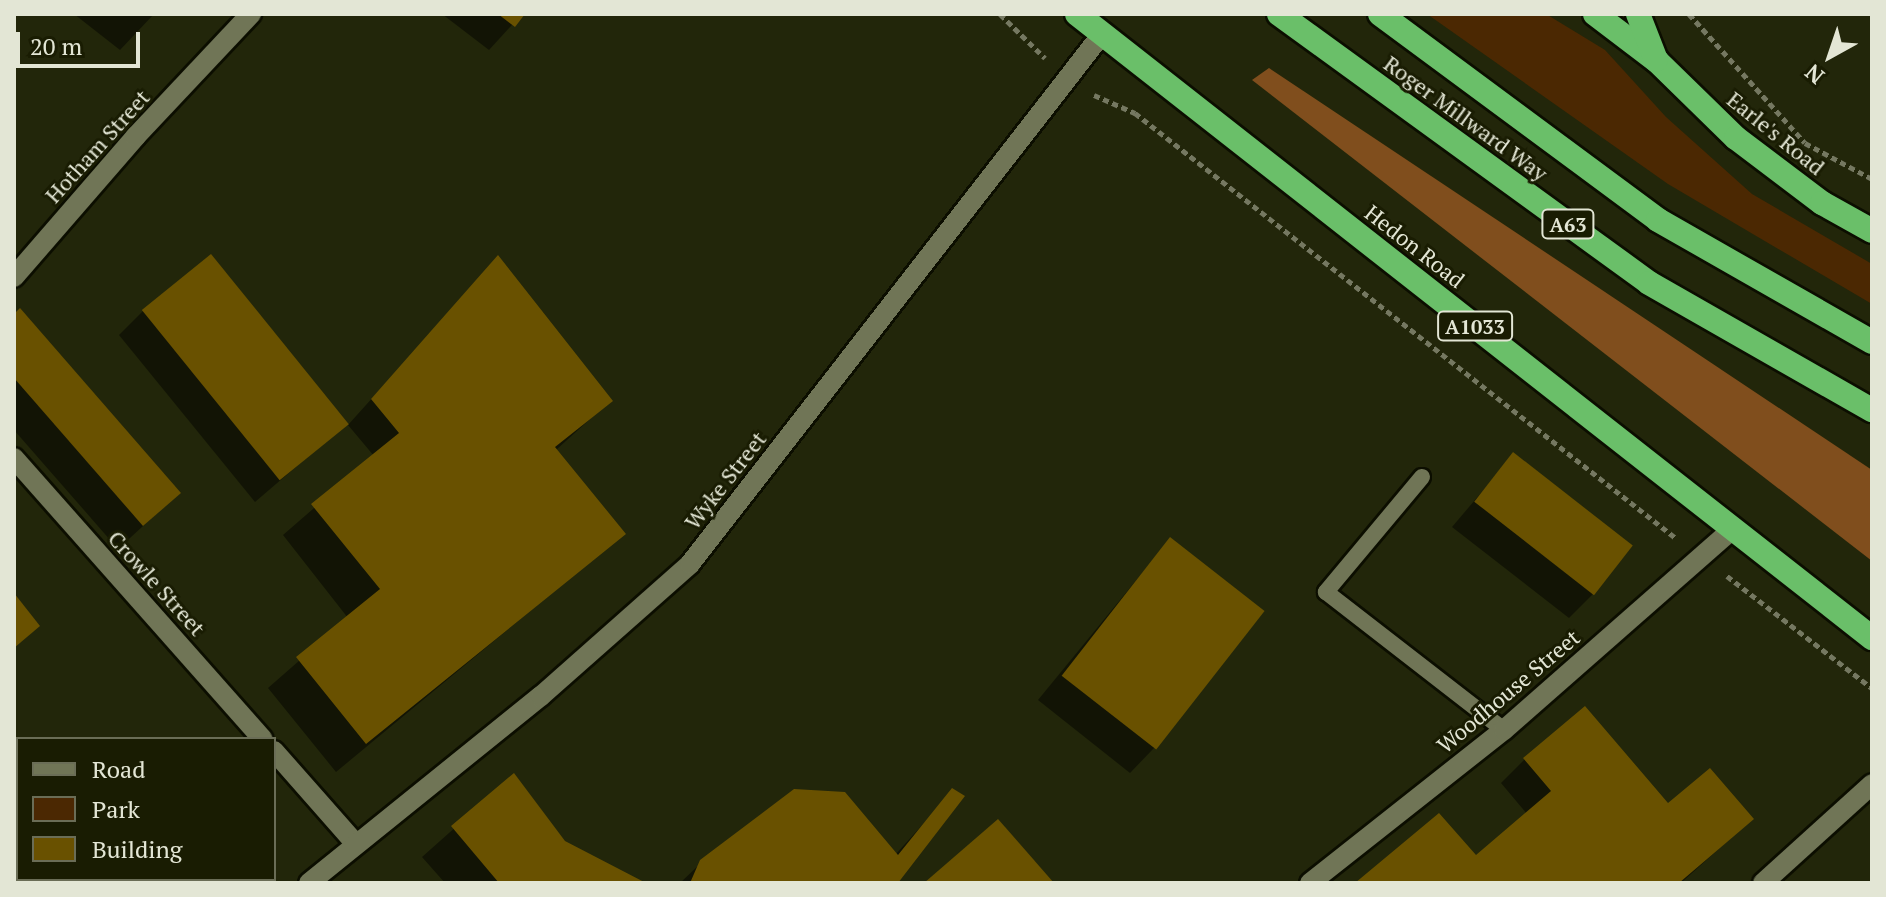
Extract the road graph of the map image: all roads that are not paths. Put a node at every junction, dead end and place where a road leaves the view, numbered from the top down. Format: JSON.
{"nodes":[{"id":1,"x":251,"y":14,"type":"edge"},
{"id":2,"x":1077,"y":14,"type":"edge"},
{"id":3,"x":1279,"y":14,"type":"edge"},
{"id":4,"x":1380,"y":14,"type":"edge"},
{"id":5,"x":1595,"y":14,"type":"edge"},
{"id":6,"x":1638,"y":14,"type":"edge"},
{"id":7,"x":1102,"y":34,"type":"junction"},
{"id":8,"x":1657,"y":61,"type":"junction"},
{"id":9,"x":1872,"y":231,"type":"edge"},
{"id":10,"x":14,"y":277,"type":"edge"},
{"id":11,"x":1872,"y":342,"type":"edge"},
{"id":12,"x":1872,"y":410,"type":"edge"},
{"id":13,"x":14,"y":458,"type":"edge"},
{"id":14,"x":1422,"y":477,"type":"dead end"},
{"id":15,"x":1733,"y":529,"type":"junction"},
{"id":16,"x":1872,"y":638,"type":"edge"},
{"id":17,"x":1504,"y":730,"type":"junction"},
{"id":18,"x":261,"y":737,"type":"edge"},
{"id":19,"x":276,"y":753,"type":"edge"},
{"id":20,"x":1872,"y":784,"type":"edge"},
{"id":21,"x":355,"y":843,"type":"junction"},
{"id":22,"x":1773,"y":881,"type":"edge"},
{"id":23,"x":309,"y":883,"type":"edge"},
{"id":24,"x":1310,"y":883,"type":"edge"}],
"edges":[{"from":1,"to":10,"type":"street","name":"Hotham Street"},
{"from":2,"to":7,"type":"highway","name":"Hedon Road","number":"A1033"},
{"from":3,"to":12,"type":"highway","name":"Roger Millward Way","number":"A63"},
{"from":4,"to":11,"type":"highway","name":"Roger Millward Way","number":"A63"},
{"from":5,"to":8,"type":"highway","name":"Earle's Road"},
{"from":6,"to":8,"type":"highway","name":"Earle's Road"},
{"from":7,"to":15,"type":"highway","name":"Hedon Road","number":"A1033"},
{"from":7,"to":21,"type":"street","name":"Wyke Street"},
{"from":8,"to":9,"type":"highway","name":"Earle's Road"},
{"from":13,"to":18,"type":"street","name":"Crowle Street"},
{"from":14,"to":17,"type":"lane"},
{"from":15,"to":16,"type":"highway","name":"Hedon Road","number":"A1033"},
{"from":15,"to":17,"type":"street","name":"Woodhouse Street"},
{"from":17,"to":24,"type":"street","name":"Woodhouse Street"},
{"from":19,"to":21,"type":"street"},
{"from":20,"to":22,"type":"street"},
{"from":21,"to":23,"type":"street","name":"Wyke Street"}]}
